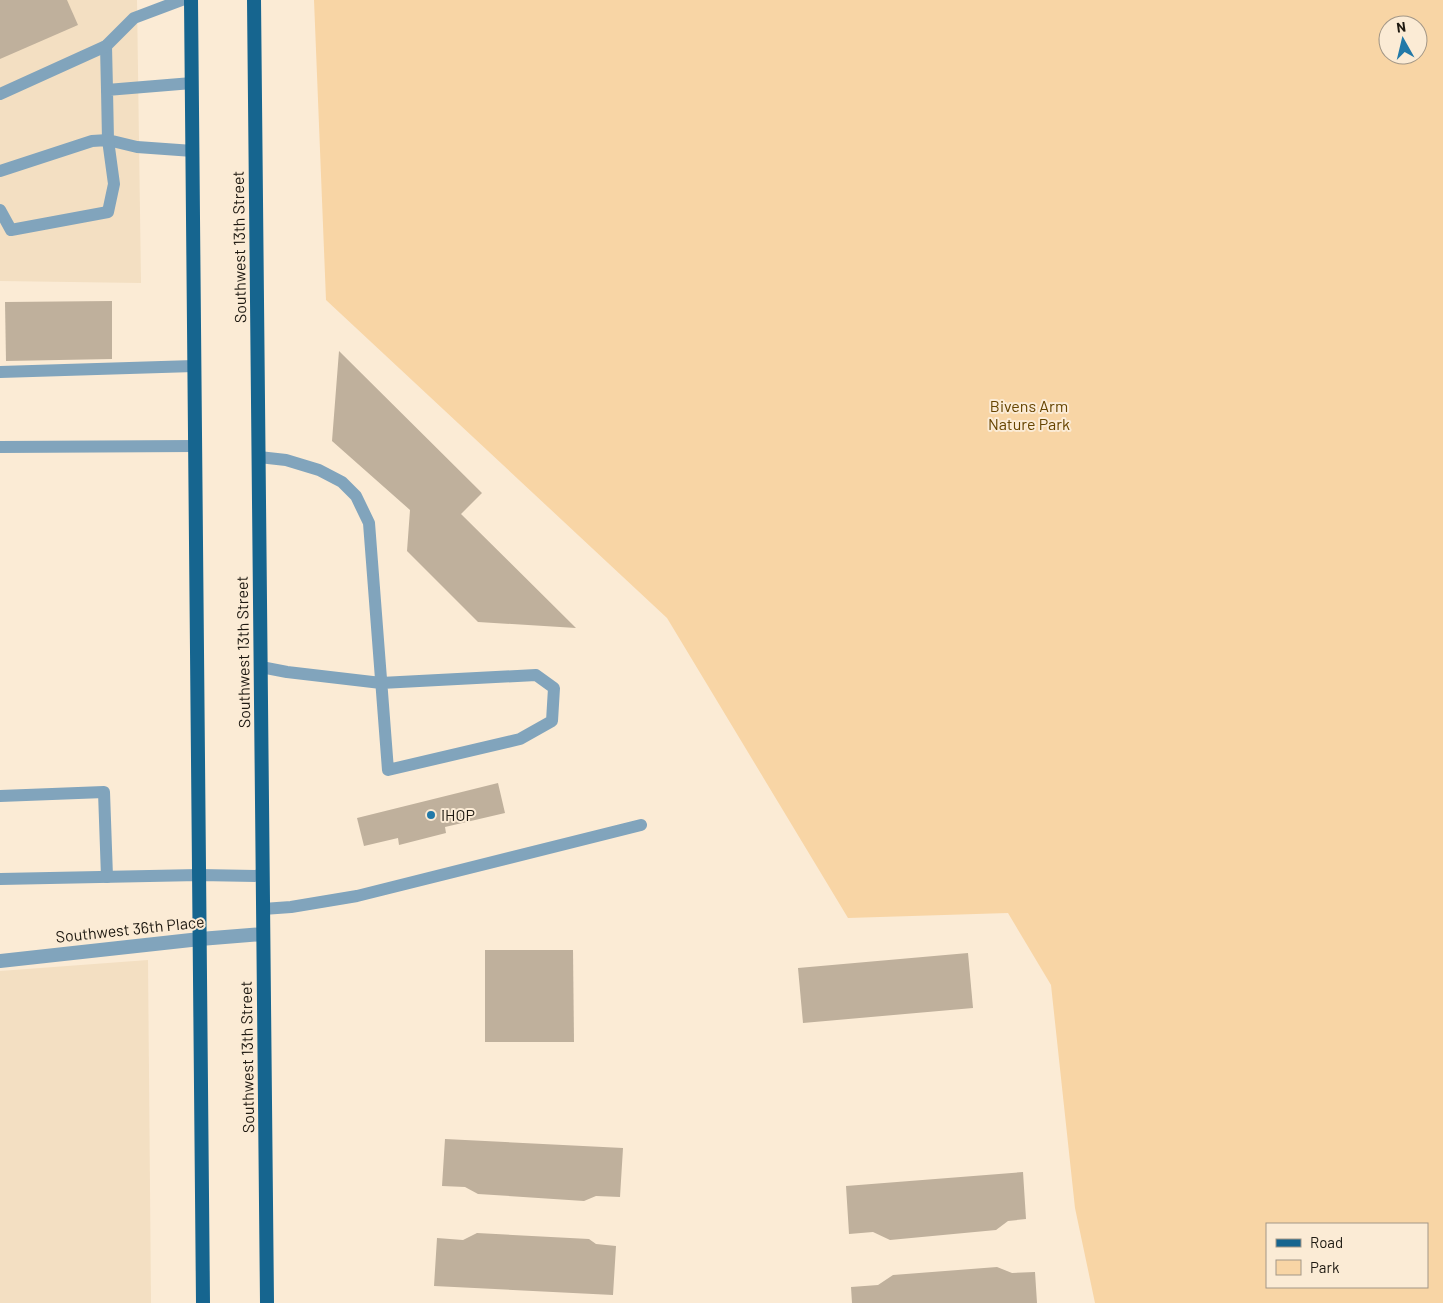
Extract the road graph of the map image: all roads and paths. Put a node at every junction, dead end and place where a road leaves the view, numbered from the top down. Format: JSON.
{"nodes":[{"id":1,"x":182,"y":0,"type":"edge"},
{"id":2,"x":191,"y":0,"type":"edge"},
{"id":3,"x":254,"y":0,"type":"edge"},
{"id":4,"x":106,"y":46,"type":"junction"},
{"id":5,"x":192,"y":83,"type":"junction"},
{"id":6,"x":107,"y":90,"type":"junction"},
{"id":7,"x":0,"y":94,"type":"edge"},
{"id":8,"x":108,"y":140,"type":"junction"},
{"id":9,"x":192,"y":151,"type":"junction"},
{"id":10,"x":0,"y":171,"type":"edge"},
{"id":11,"x":0,"y":210,"type":"edge"},
{"id":12,"x":194,"y":366,"type":"junction"},
{"id":13,"x":0,"y":372,"type":"edge"},
{"id":14,"x":195,"y":446,"type":"junction"},
{"id":15,"x":0,"y":447,"type":"edge"},
{"id":16,"x":259,"y":457,"type":"junction"},
{"id":17,"x":261,"y":668,"type":"junction"},
{"id":18,"x":381,"y":684,"type":"junction"},
{"id":19,"x":0,"y":796,"type":"edge"},
{"id":20,"x":641,"y":825,"type":"dead end"},
{"id":21,"x":199,"y":875,"type":"junction"},
{"id":22,"x":263,"y":876,"type":"junction"},
{"id":23,"x":107,"y":877,"type":"junction"},
{"id":24,"x":0,"y":879,"type":"edge"},
{"id":25,"x":263,"y":909,"type":"junction"},
{"id":26,"x":264,"y":934,"type":"junction"},
{"id":27,"x":200,"y":939,"type":"junction"},
{"id":28,"x":0,"y":961,"type":"edge"},
{"id":29,"x":203,"y":1303,"type":"edge"},
{"id":30,"x":268,"y":1303,"type":"edge"}],
"edges":[{"from":1,"to":4,"type":"lane"},
{"from":2,"to":5,"type":"main road"},
{"from":3,"to":16,"type":"main road","name":"Southwest 13th Street"},
{"from":4,"to":6,"type":"lane"},
{"from":4,"to":7,"type":"lane"},
{"from":5,"to":6,"type":"lane"},
{"from":5,"to":9,"type":"main road"},
{"from":6,"to":8,"type":"lane"},
{"from":8,"to":9,"type":"lane"},
{"from":8,"to":10,"type":"lane"},
{"from":8,"to":11,"type":"lane"},
{"from":9,"to":12,"type":"main road"},
{"from":12,"to":13,"type":"lane"},
{"from":12,"to":14,"type":"main road"},
{"from":14,"to":15,"type":"lane"},
{"from":14,"to":21,"type":"main road"},
{"from":16,"to":17,"type":"main road","name":"Southwest 13th Street"},
{"from":16,"to":18,"type":"lane"},
{"from":17,"to":18,"type":"lane"},
{"from":17,"to":22,"type":"main road","name":"Southwest 13th Street"},
{"from":18,"to":18,"type":"lane"},
{"from":19,"to":23,"type":"lane"},
{"from":20,"to":25,"type":"lane"},
{"from":21,"to":22,"type":"lane"},
{"from":21,"to":23,"type":"lane"},
{"from":21,"to":27,"type":"main road"},
{"from":22,"to":25,"type":"main road","name":"Southwest 13th Street"},
{"from":23,"to":24,"type":"lane"},
{"from":25,"to":26,"type":"main road","name":"Southwest 13th Street"},
{"from":26,"to":27,"type":"street","name":"Southwest 36th Place"},
{"from":26,"to":30,"type":"main road","name":"Southwest 13th Street"},
{"from":27,"to":28,"type":"street","name":"Southwest 36th Place"},
{"from":27,"to":29,"type":"main road"}]}
